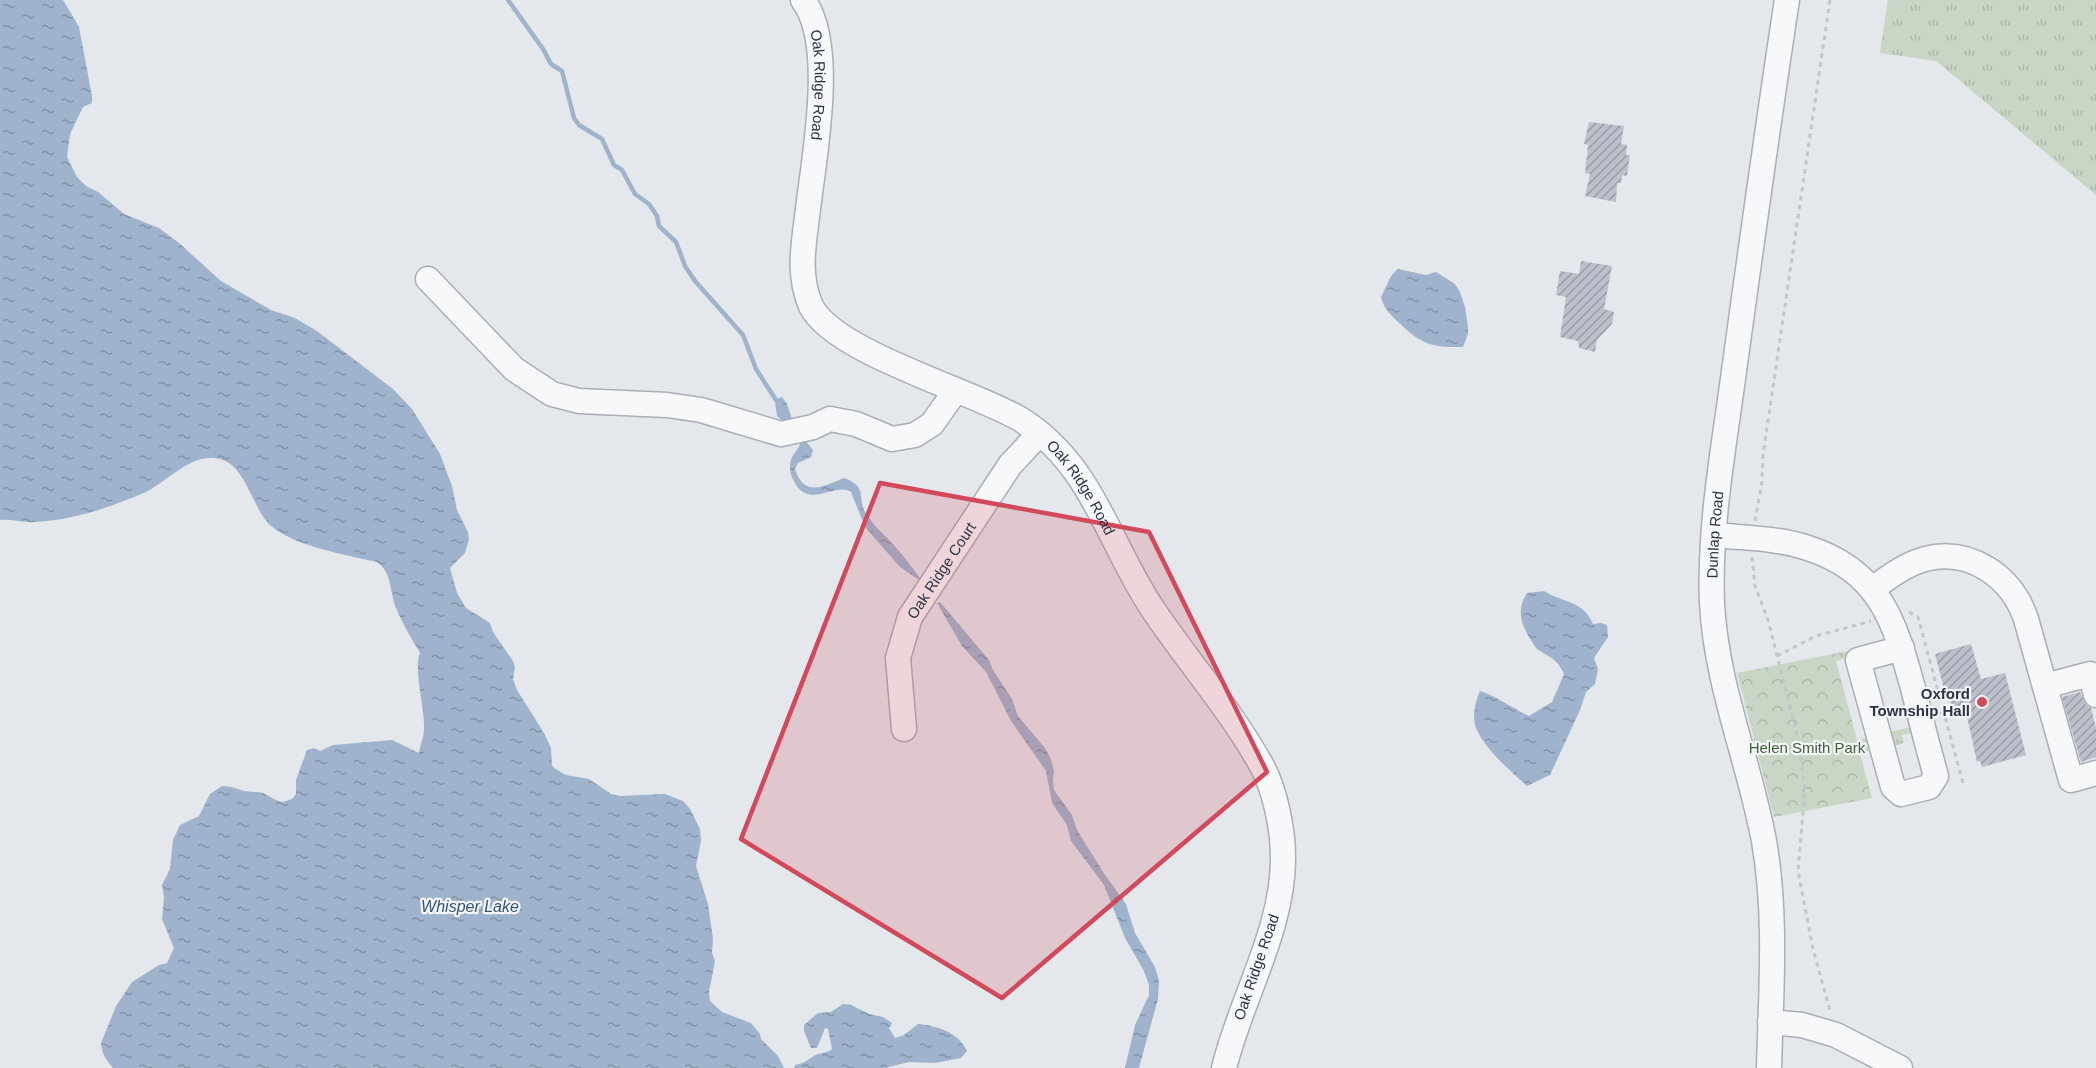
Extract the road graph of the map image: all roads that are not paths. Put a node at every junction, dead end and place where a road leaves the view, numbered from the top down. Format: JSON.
{"nodes":[{"id":1,"x":803,"y":0,"type":"edge"},
{"id":2,"x":1787,"y":0,"type":"edge"},
{"id":3,"x":428,"y":279,"type":"dead end"},
{"id":4,"x":956,"y":390,"type":"junction"},
{"id":5,"x":1039,"y":434,"type":"junction"},
{"id":6,"x":1714,"y":535,"type":"junction"},
{"id":7,"x":1873,"y":589,"type":"junction"},
{"id":8,"x":1902,"y":648,"type":"junction"},
{"id":9,"x":2045,"y":686,"type":"junction"},
{"id":10,"x":2096,"y":696,"type":"edge"},
{"id":11,"x":904,"y":729,"type":"dead end"},
{"id":12,"x":2096,"y":772,"type":"edge"},
{"id":13,"x":1770,"y":1022,"type":"junction"},
{"id":14,"x":1224,"y":1068,"type":"edge"},
{"id":15,"x":1769,"y":1068,"type":"edge"},
{"id":16,"x":1900,"y":1068,"type":"edge"}],
"edges":[{"from":1,"to":4,"type":"street","name":"Oak Ridge Road"},
{"from":2,"to":6,"type":"street","name":"Dunlap Road"},
{"from":3,"to":4,"type":"street"},
{"from":4,"to":5,"type":"street","name":"Oak Ridge Road"},
{"from":5,"to":11,"type":"street","name":"Oak Ridge Court"},
{"from":5,"to":14,"type":"street","name":"Oak Ridge Road"},
{"from":6,"to":7,"type":"street"},
{"from":6,"to":13,"type":"street","name":"Dunlap Road"},
{"from":7,"to":8,"type":"street"},
{"from":7,"to":9,"type":"street"},
{"from":8,"to":8,"type":"street"},
{"from":9,"to":10,"type":"street"},
{"from":9,"to":12,"type":"street"},
{"from":13,"to":15,"type":"street","name":"Dunlap Road"},
{"from":13,"to":16,"type":"street"}]}
